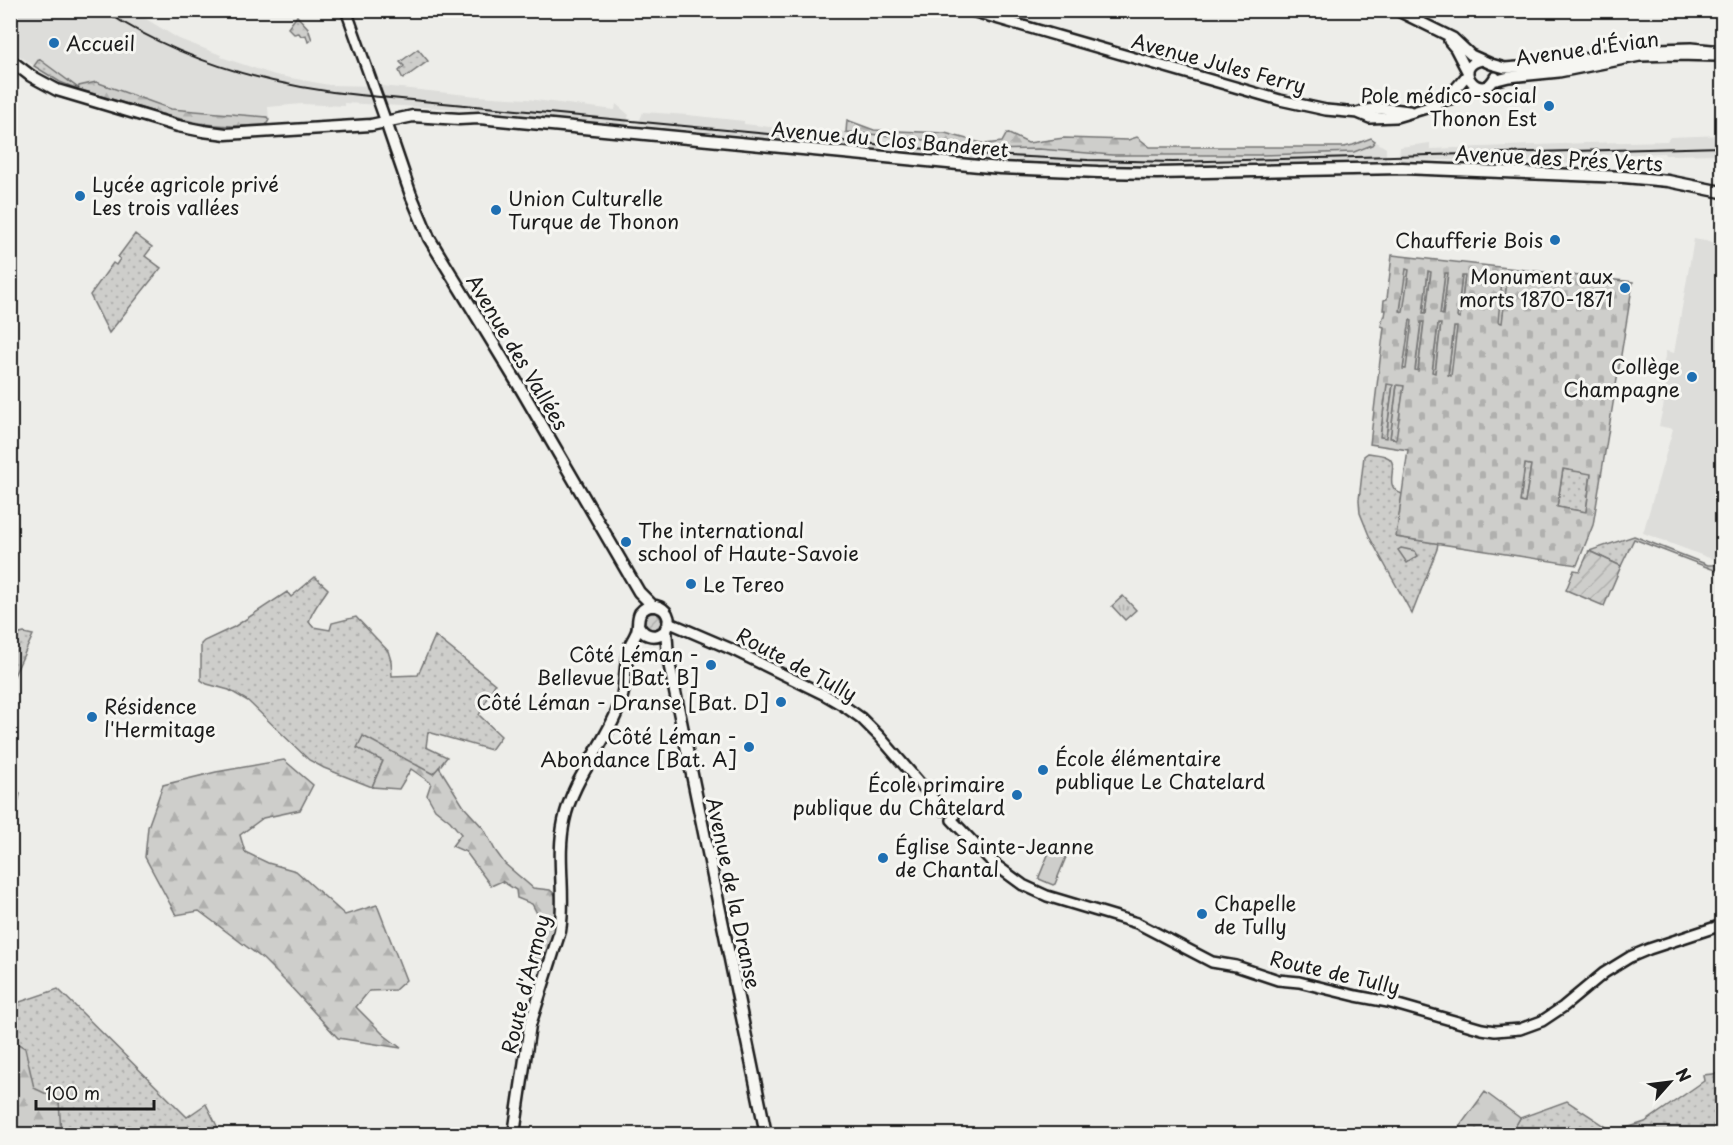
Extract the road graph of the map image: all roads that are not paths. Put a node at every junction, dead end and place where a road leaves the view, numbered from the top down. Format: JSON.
{"nodes":[{"id":1,"x":346,"y":10,"type":"edge"},
{"id":2,"x":969,"y":10,"type":"edge"},
{"id":3,"x":1396,"y":10,"type":"edge"},
{"id":4,"x":1438,"y":32,"type":"junction"},
{"id":5,"x":1722,"y":51,"type":"edge"},
{"id":6,"x":1722,"y":56,"type":"edge"},
{"id":7,"x":10,"y":60,"type":"edge"},
{"id":8,"x":1482,"y":60,"type":"junction"},
{"id":9,"x":1491,"y":64,"type":"junction"},
{"id":10,"x":1468,"y":73,"type":"junction"},
{"id":11,"x":1493,"y":81,"type":"junction"},
{"id":12,"x":1478,"y":87,"type":"junction"},
{"id":13,"x":1446,"y":100,"type":"junction"},
{"id":14,"x":386,"y":122,"type":"junction"},
{"id":15,"x":1393,"y":168,"type":"joint"},
{"id":16,"x":1722,"y":192,"type":"edge"},
{"id":17,"x":639,"y":592,"type":"junction"},
{"id":18,"x":653,"y":606,"type":"junction"},
{"id":19,"x":641,"y":612,"type":"junction"},
{"id":20,"x":638,"y":625,"type":"junction"},
{"id":21,"x":667,"y":625,"type":"junction"},
{"id":22,"x":649,"y":636,"type":"junction"},
{"id":23,"x":633,"y":641,"type":"junction"},
{"id":24,"x":668,"y":658,"type":"junction"},
{"id":25,"x":1722,"y":925,"type":"edge"},
{"id":26,"x":514,"y":1134,"type":"edge"},
{"id":27,"x":766,"y":1134,"type":"edge"}],
"edges":[{"from":1,"to":14,"type":"street"},
{"from":2,"to":13,"type":"street","name":"Avenue Jules Ferry"},
{"from":3,"to":4,"type":"street"},
{"from":4,"to":8,"type":"street"},
{"from":4,"to":10,"type":"street"},
{"from":5,"to":9,"type":"street","name":"Avenue d'Évian"},
{"from":6,"to":11,"type":"street","name":"Avenue d'Évian"},
{"from":7,"to":14,"type":"main road","name":"Avenue du Clos Banderet"},
{"from":8,"to":9,"type":"street"},
{"from":8,"to":10,"type":"street"},
{"from":9,"to":11,"type":"street"},
{"from":10,"to":12,"type":"street"},
{"from":10,"to":13,"type":"street","name":"Avenue Jules Ferry"},
{"from":11,"to":12,"type":"street"},
{"from":12,"to":13,"type":"street","name":"Avenue Jules Ferry"},
{"from":14,"to":15,"type":"main road","name":"Avenue du Clos Banderet"},
{"from":14,"to":17,"type":"main road","name":"Avenue des Vallées"},
{"from":15,"to":16,"type":"main road","name":"Avenue des Prés Verts"},
{"from":17,"to":18,"type":"main road","name":"Avenue des Vallées"},
{"from":17,"to":19,"type":"main road","name":"Avenue des Vallées"},
{"from":18,"to":19,"type":"main road"},
{"from":18,"to":21,"type":"main road"},
{"from":19,"to":20,"type":"main road"},
{"from":20,"to":22,"type":"main road"},
{"from":20,"to":23,"type":"main road","name":"Route d'Armoy"},
{"from":21,"to":22,"type":"main road"},
{"from":21,"to":24,"type":"main road","name":"Avenue de la Dranse"},
{"from":21,"to":25,"type":"street","name":"Route de Tully"},
{"from":22,"to":23,"type":"main road"},
{"from":22,"to":24,"type":"main road","name":"Avenue de la Dranse"},
{"from":23,"to":26,"type":"main road","name":"Route d'Armoy"},
{"from":24,"to":27,"type":"main road","name":"Avenue de la Dranse"}]}
